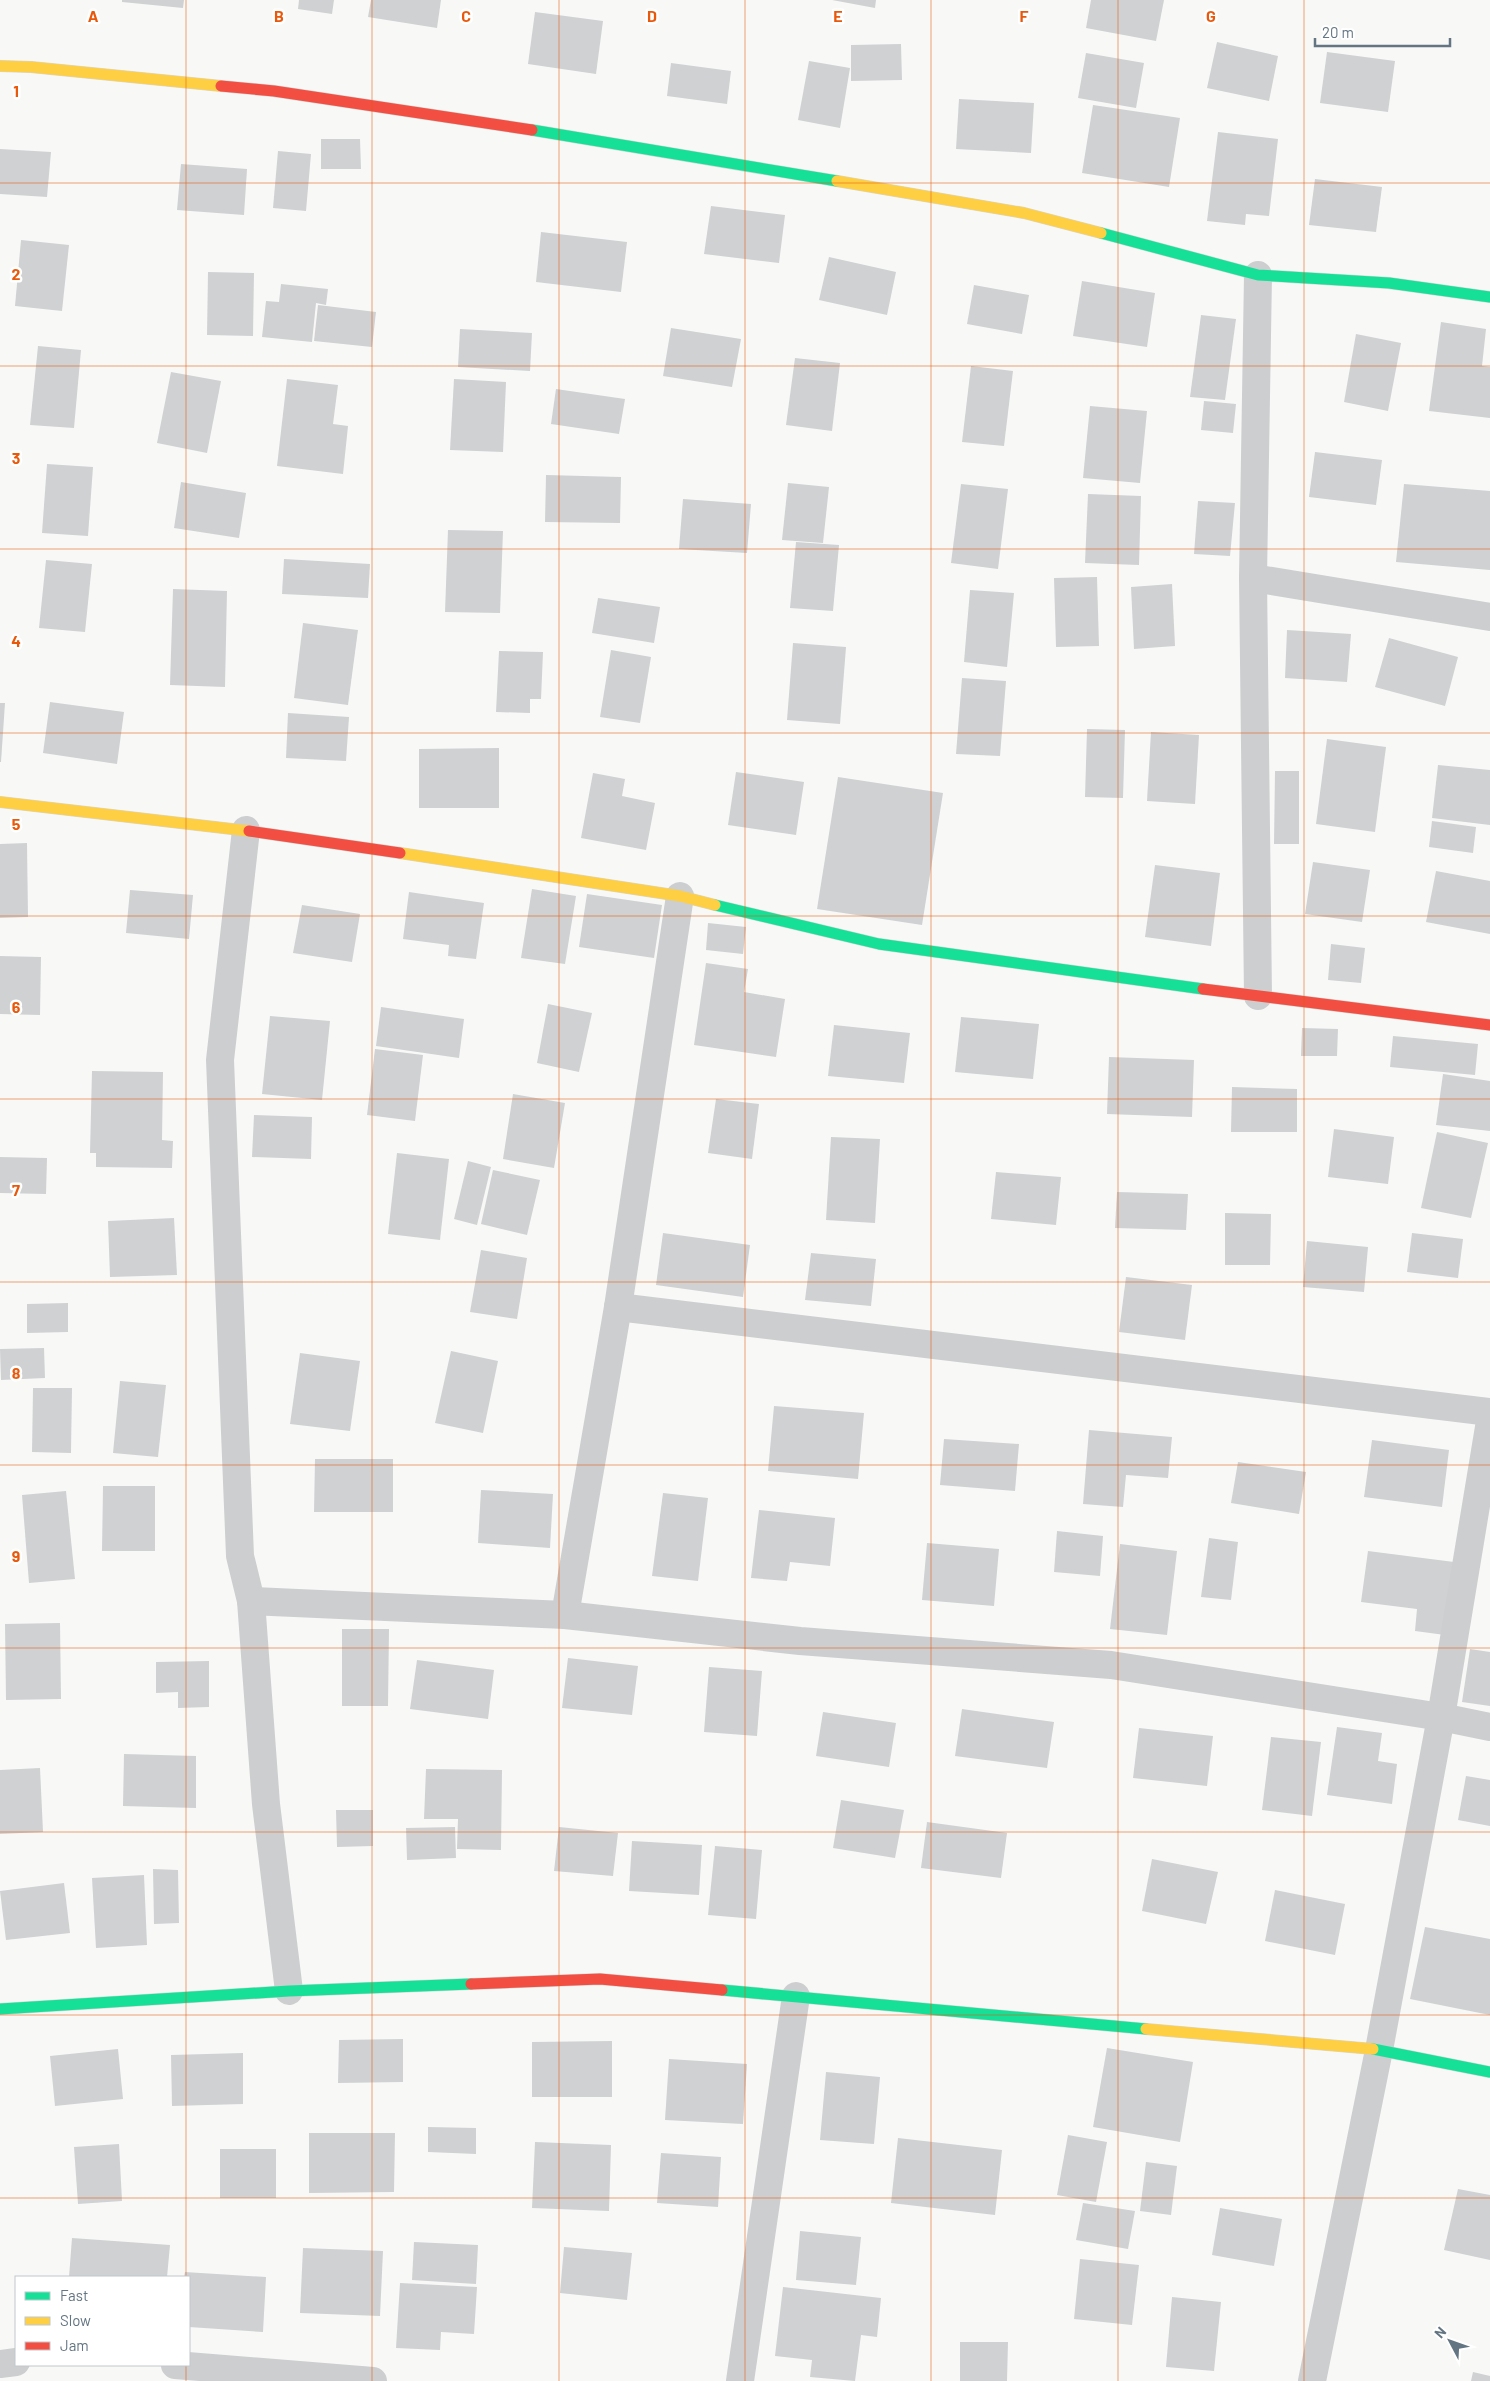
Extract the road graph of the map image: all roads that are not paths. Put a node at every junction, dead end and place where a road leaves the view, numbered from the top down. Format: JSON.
{"nodes":[{"id":1,"x":0,"y":66,"type":"edge"},
{"id":2,"x":1258,"y":275,"type":"junction"},
{"id":3,"x":1490,"y":296,"type":"edge"},
{"id":4,"x":1254,"y":578,"type":"junction"},
{"id":5,"x":1490,"y":617,"type":"edge"},
{"id":6,"x":0,"y":802,"type":"edge"},
{"id":7,"x":246,"y":830,"type":"junction"},
{"id":8,"x":680,"y":896,"type":"junction"},
{"id":9,"x":1258,"y":996,"type":"junction"},
{"id":10,"x":1490,"y":1025,"type":"edge"},
{"id":11,"x":618,"y":1307,"type":"junction"},
{"id":12,"x":1490,"y":1412,"type":"edge"},
{"id":13,"x":1490,"y":1421,"type":"edge"},
{"id":14,"x":251,"y":1601,"type":"junction"},
{"id":15,"x":565,"y":1614,"type":"junction"},
{"id":16,"x":1441,"y":1717,"type":"junction"},
{"id":17,"x":1490,"y":1727,"type":"edge"},
{"id":18,"x":290,"y":1991,"type":"junction"},
{"id":19,"x":796,"y":1996,"type":"junction"},
{"id":20,"x":0,"y":2009,"type":"edge"},
{"id":21,"x":1379,"y":2050,"type":"junction"},
{"id":22,"x":1490,"y":2072,"type":"edge"},
{"id":23,"x":15,"y":2362,"type":"edge"},
{"id":24,"x":0,"y":2364,"type":"edge"},
{"id":25,"x":187,"y":2366,"type":"edge"},
{"id":26,"x":373,"y":2381,"type":"edge"},
{"id":27,"x":740,"y":2381,"type":"edge"},
{"id":28,"x":1312,"y":2381,"type":"edge"}],
"edges":[{"from":1,"to":2,"type":"street"},
{"from":2,"to":3,"type":"street"},
{"from":2,"to":4,"type":"street"},
{"from":4,"to":5,"type":"street"},
{"from":4,"to":9,"type":"street"},
{"from":6,"to":7,"type":"street"},
{"from":7,"to":8,"type":"street"},
{"from":7,"to":14,"type":"street"},
{"from":8,"to":9,"type":"street"},
{"from":8,"to":11,"type":"street"},
{"from":9,"to":10,"type":"street"},
{"from":11,"to":12,"type":"street"},
{"from":11,"to":15,"type":"street"},
{"from":13,"to":16,"type":"street"},
{"from":14,"to":15,"type":"street"},
{"from":14,"to":18,"type":"street"},
{"from":15,"to":16,"type":"street"},
{"from":16,"to":17,"type":"street"},
{"from":16,"to":21,"type":"street"},
{"from":18,"to":19,"type":"street"},
{"from":18,"to":20,"type":"street"},
{"from":19,"to":21,"type":"street"},
{"from":19,"to":27,"type":"street"},
{"from":21,"to":22,"type":"street"},
{"from":21,"to":28,"type":"street"},
{"from":23,"to":24,"type":"street"},
{"from":25,"to":26,"type":"street"}]}
